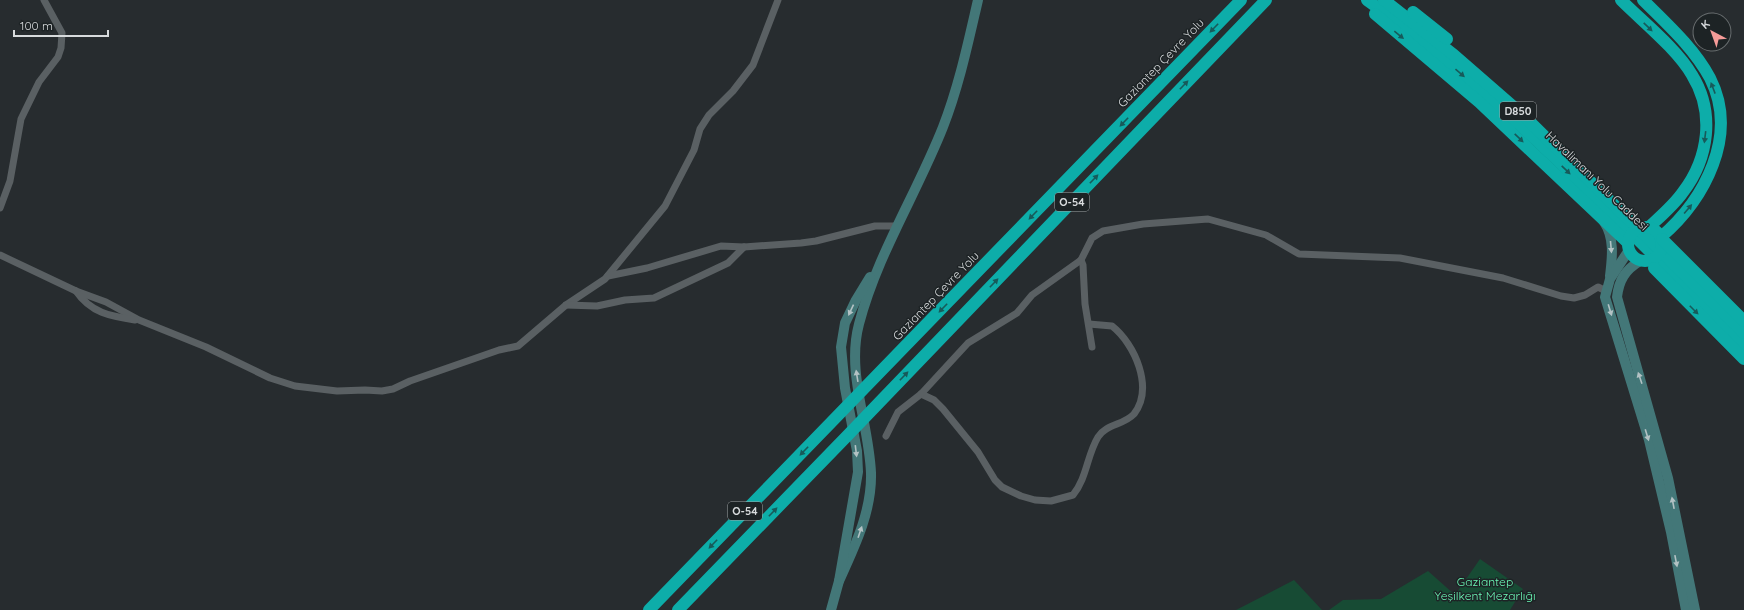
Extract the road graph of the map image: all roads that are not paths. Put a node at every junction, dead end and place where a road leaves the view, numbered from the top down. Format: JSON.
{"nodes":[{"id":1,"x":44,"y":0,"type":"edge"},
{"id":2,"x":778,"y":0,"type":"edge"},
{"id":3,"x":978,"y":0,"type":"edge"},
{"id":4,"x":1241,"y":0,"type":"edge"},
{"id":5,"x":1266,"y":0,"type":"edge"},
{"id":6,"x":1359,"y":0,"type":"edge"},
{"id":7,"x":1367,"y":0,"type":"edge"},
{"id":8,"x":1384,"y":0,"type":"edge"},
{"id":9,"x":1395,"y":0,"type":"edge"},
{"id":10,"x":1643,"y":0,"type":"edge"},
{"id":11,"x":1623,"y":2,"type":"edge"},
{"id":12,"x":0,"y":208,"type":"edge"},
{"id":13,"x":1609,"y":212,"type":"junction"},
{"id":14,"x":897,"y":226,"type":"junction"},
{"id":15,"x":1647,"y":227,"type":"junction"},
{"id":16,"x":1661,"y":238,"type":"junction"},
{"id":17,"x":744,"y":247,"type":"junction"},
{"id":18,"x":1628,"y":247,"type":"junction"},
{"id":19,"x":885,"y":252,"type":"junction"},
{"id":20,"x":0,"y":255,"type":"edge"},
{"id":21,"x":1081,"y":260,"type":"junction"},
{"id":22,"x":1644,"y":261,"type":"junction"},
{"id":23,"x":608,"y":276,"type":"junction"},
{"id":24,"x":1610,"y":279,"type":"junction"},
{"id":25,"x":1684,"y":280,"type":"junction"},
{"id":26,"x":1606,"y":290,"type":"junction"},
{"id":27,"x":76,"y":291,"type":"junction"},
{"id":28,"x":566,"y":304,"type":"junction"},
{"id":29,"x":139,"y":320,"type":"junction"},
{"id":30,"x":1744,"y":321,"type":"edge"},
{"id":31,"x":1089,"y":324,"type":"junction"},
{"id":32,"x":1744,"y":333,"type":"edge"},
{"id":33,"x":1744,"y":346,"type":"edge"},
{"id":34,"x":1092,"y":348,"type":"dead end"},
{"id":35,"x":1744,"y":359,"type":"edge"},
{"id":36,"x":921,"y":394,"type":"junction"},
{"id":37,"x":886,"y":436,"type":"dead end"},
{"id":38,"x":839,"y":580,"type":"junction"},
{"id":39,"x":649,"y":610,"type":"edge"},
{"id":40,"x":678,"y":610,"type":"edge"},
{"id":41,"x":831,"y":610,"type":"edge"},
{"id":42,"x":1686,"y":610,"type":"edge"},
{"id":43,"x":1695,"y":610,"type":"edge"}],
"edges":[{"from":1,"to":12,"type":"street"},
{"from":2,"to":23,"type":"street"},
{"from":3,"to":14,"type":"street"},
{"from":4,"to":39,"type":"highway","name":"Gaziantep Çevre Yolu","number":"O-54","one_way":true},
{"from":40,"to":5,"type":"highway","number":"O-54","one_way":true},
{"from":6,"to":13,"type":"highway","one_way":true},
{"from":7,"to":13,"type":"highway","name":"Havalimanı Yolu Caddesi","number":"D850","one_way":true},
{"from":8,"to":13,"type":"highway","name":"Havalimanı Yolu Caddesi","number":"D850"},
{"from":9,"to":15,"type":"highway"},
{"from":16,"to":10,"type":"highway","one_way":true},
{"from":11,"to":15,"type":"highway","one_way":true},
{"from":13,"to":18,"type":"highway"},
{"from":13,"to":24,"type":"street","one_way":true},
{"from":13,"to":25,"type":"highway","name":"Havalimanı Yolu Caddesi","number":"D850"},
{"from":14,"to":17,"type":"street"},
{"from":14,"to":19,"type":"street"},
{"from":15,"to":16,"type":"highway"},
{"from":15,"to":18,"type":"highway"},
{"from":16,"to":22,"type":"highway"},
{"from":16,"to":30,"type":"highway"},
{"from":17,"to":23,"type":"street"},
{"from":17,"to":28,"type":"street"},
{"from":18,"to":22,"type":"highway"},
{"from":18,"to":24,"type":"street"},
{"from":38,"to":19,"type":"street","one_way":true},
{"from":19,"to":38,"type":"street","one_way":true},
{"from":20,"to":27,"type":"street"},
{"from":21,"to":26,"type":"street"},
{"from":21,"to":31,"type":"street"},
{"from":21,"to":36,"type":"street"},
{"from":22,"to":35,"type":"highway","one_way":true},
{"from":43,"to":22,"type":"street","one_way":true},
{"from":23,"to":28,"type":"street"},
{"from":24,"to":26,"type":"street"},
{"from":25,"to":32,"type":"highway","name":"Havalimanı Yolu Caddesi","number":"D850"},
{"from":25,"to":33,"type":"highway","name":"Havalimanı Yolu Caddesi","number":"D850"},
{"from":26,"to":42,"type":"street","one_way":true},
{"from":27,"to":29,"type":"street"},
{"from":27,"to":29,"type":"street"},
{"from":28,"to":29,"type":"street"},
{"from":31,"to":34,"type":"street"},
{"from":31,"to":36,"type":"street"},
{"from":36,"to":37,"type":"street"},
{"from":38,"to":41,"type":"street"}]}
